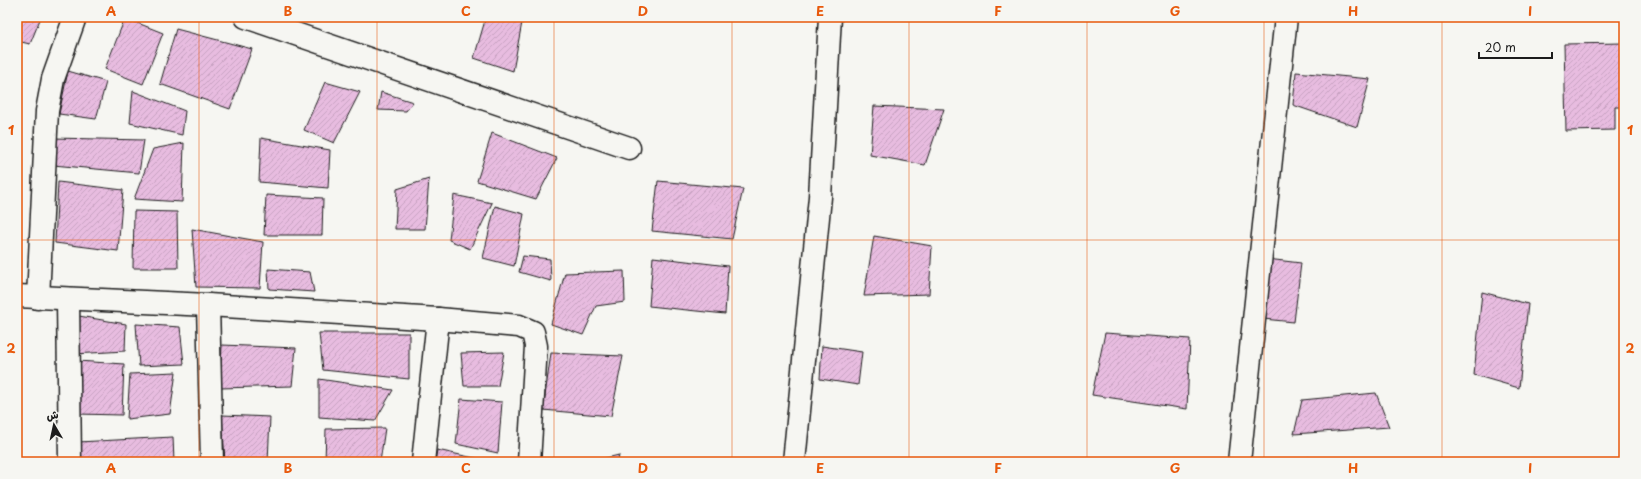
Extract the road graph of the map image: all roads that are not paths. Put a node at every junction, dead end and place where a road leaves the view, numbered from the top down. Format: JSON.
{"nodes":[{"id":1,"x":76,"y":17,"type":"edge"},
{"id":2,"x":246,"y":17,"type":"edge"},
{"id":3,"x":830,"y":17,"type":"edge"},
{"id":4,"x":1286,"y":17,"type":"edge"},
{"id":5,"x":629,"y":148,"type":"dead end"},
{"id":6,"x":27,"y":297,"type":"edge"},
{"id":7,"x":68,"y":298,"type":"junction"},
{"id":8,"x":208,"y":305,"type":"junction"},
{"id":9,"x":438,"y":318,"type":"junction"},
{"id":10,"x":70,"y":462,"type":"edge"},
{"id":11,"x":212,"y":462,"type":"edge"},
{"id":12,"x":423,"y":462,"type":"edge"},
{"id":13,"x":529,"y":462,"type":"edge"},
{"id":14,"x":794,"y":462,"type":"edge"},
{"id":15,"x":1239,"y":462,"type":"edge"}],
"edges":[{"from":1,"to":6,"type":"street"},
{"from":2,"to":5,"type":"street"},
{"from":3,"to":14,"type":"street"},
{"from":4,"to":15,"type":"street"},
{"from":6,"to":7,"type":"street"},
{"from":7,"to":8,"type":"street"},
{"from":7,"to":10,"type":"street"},
{"from":8,"to":9,"type":"street"},
{"from":8,"to":11,"type":"street"},
{"from":9,"to":12,"type":"street"},
{"from":9,"to":13,"type":"street"}]}
